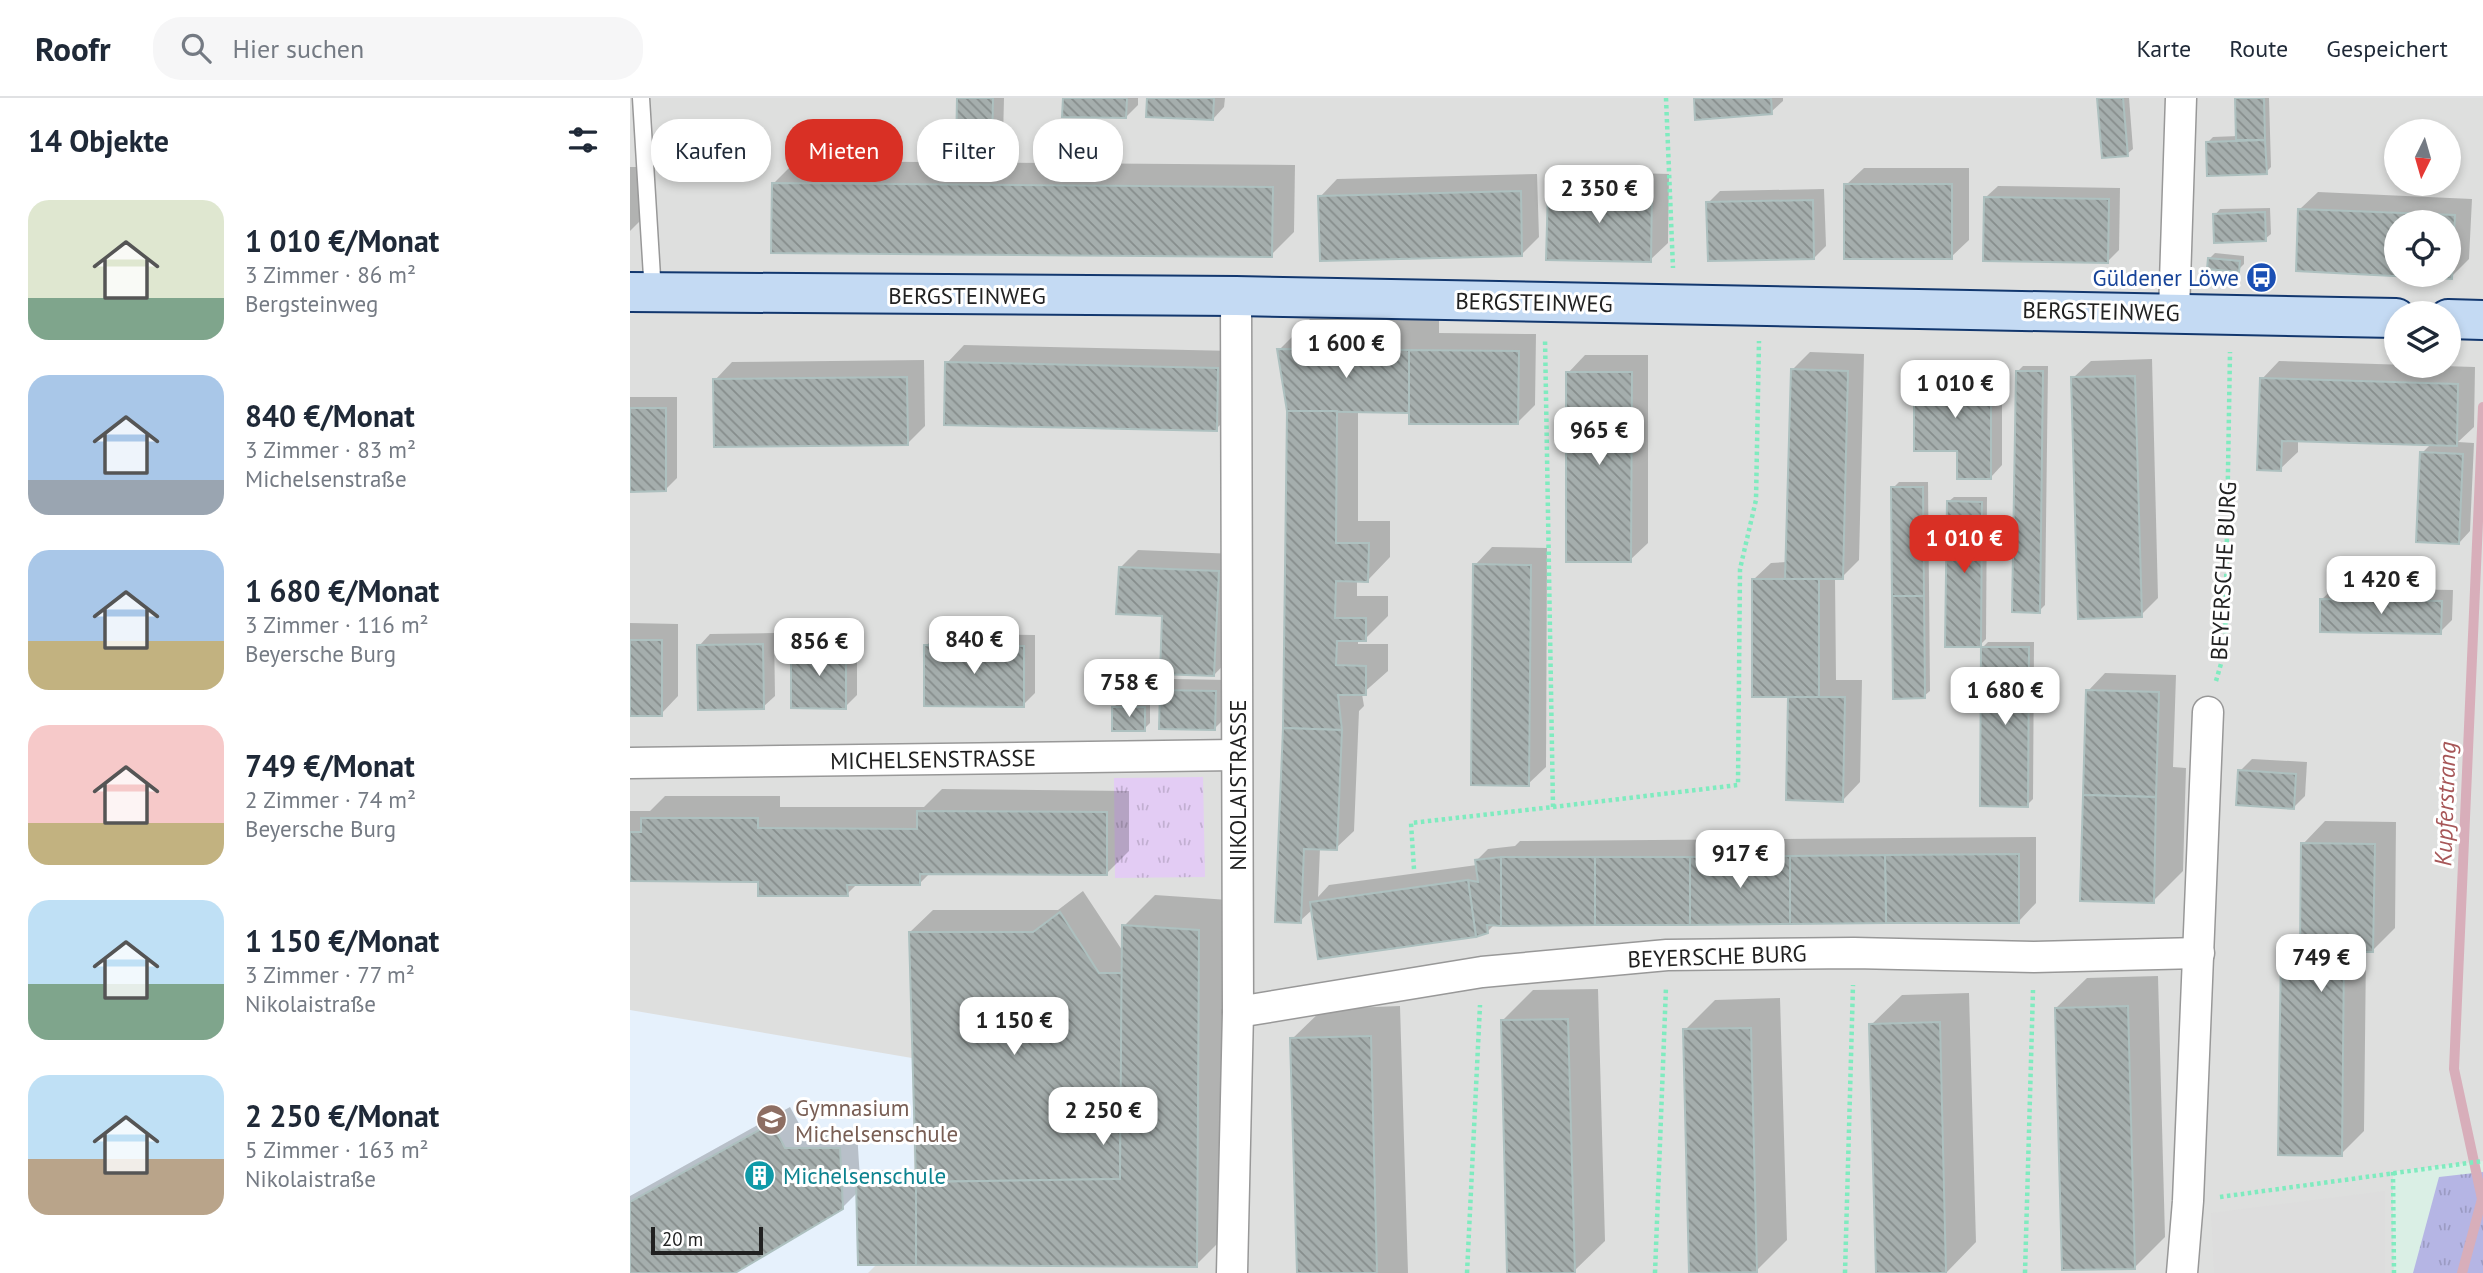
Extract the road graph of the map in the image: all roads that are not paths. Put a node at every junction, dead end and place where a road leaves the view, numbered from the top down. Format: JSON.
{"nodes":[{"id":1,"x":641,"y":98,"type":"edge"},
{"id":2,"x":2181,"y":98,"type":"edge"},
{"id":3,"x":642,"y":293,"type":"edge"},
{"id":4,"x":1236,"y":296,"type":"junction"},
{"id":5,"x":2174,"y":312,"type":"junction"},
{"id":6,"x":2384,"y":317,"type":"edge"},
{"id":7,"x":2461,"y":319,"type":"edge"},
{"id":8,"x":2483,"y":320,"type":"edge"},
{"id":9,"x":2208,"y":712,"type":"road end"},
{"id":10,"x":1236,"y":755,"type":"junction"},
{"id":11,"x":630,"y":763,"type":"edge"},
{"id":12,"x":2199,"y":953,"type":"junction"},
{"id":13,"x":1238,"y":1012,"type":"junction"},
{"id":14,"x":1232,"y":1273,"type":"edge"},
{"id":15,"x":2182,"y":1273,"type":"edge"}],
"edges":[{"from":1,"to":3,"type":"lane"},
{"from":2,"to":5,"type":"street"},
{"from":3,"to":4,"type":"street","name":"BERGSTEINWEG"},
{"from":4,"to":5,"type":"street","name":"BERGSTEINWEG"},
{"from":4,"to":10,"type":"street","name":"NIKOLAISTRASSE"},
{"from":5,"to":6,"type":"street","name":"BERGSTEINWEG"},
{"from":7,"to":8,"type":"street"},
{"from":9,"to":12,"type":"street"},
{"from":10,"to":11,"type":"street","name":"MICHELSENSTRASSE"},
{"from":10,"to":13,"type":"street","name":"NIKOLAISTRASSE"},
{"from":12,"to":13,"type":"street","name":"BEYERSCHE BURG"},
{"from":12,"to":15,"type":"street"},
{"from":13,"to":14,"type":"street","name":"NIKOLAISTRASSE"}]}
